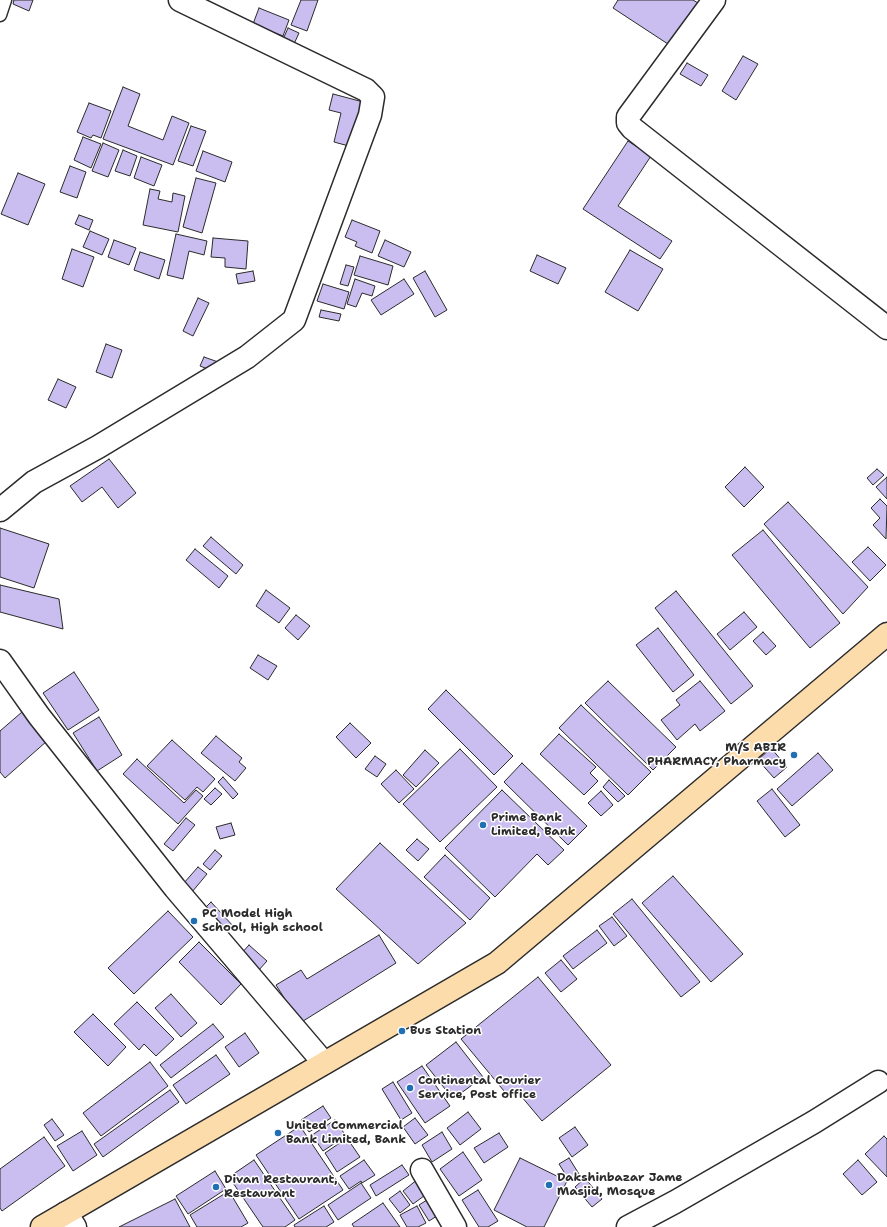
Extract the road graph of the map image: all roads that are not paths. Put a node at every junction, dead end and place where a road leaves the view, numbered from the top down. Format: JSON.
{"nodes":[{"id":1,"x":4,"y":0,"type":"edge"},
{"id":2,"x":180,"y":0,"type":"edge"},
{"id":3,"x":714,"y":0,"type":"edge"},
{"id":4,"x":0,"y":14,"type":"edge"},
{"id":5,"x":887,"y":328,"type":"edge"},
{"id":6,"x":0,"y":510,"type":"edge"},
{"id":7,"x":887,"y":634,"type":"edge"},
{"id":8,"x":0,"y":661,"type":"edge"},
{"id":9,"x":324,"y":1063,"type":"junction"},
{"id":10,"x":878,"y":1082,"type":"dead end"},
{"id":11,"x":422,"y":1170,"type":"dead end"},
{"id":12,"x":71,"y":1220,"type":"edge"},
{"id":13,"x":42,"y":1227,"type":"edge"},
{"id":14,"x":455,"y":1227,"type":"edge"},
{"id":15,"x":628,"y":1227,"type":"edge"}],
"edges":[{"from":1,"to":4,"type":"lane"},
{"from":2,"to":6,"type":"street"},
{"from":3,"to":5,"type":"street"},
{"from":7,"to":9,"type":"main road"},
{"from":8,"to":9,"type":"street"},
{"from":9,"to":12,"type":"main road"},
{"from":10,"to":15,"type":"street"},
{"from":11,"to":14,"type":"street"},
{"from":12,"to":13,"type":"main road"}]}
